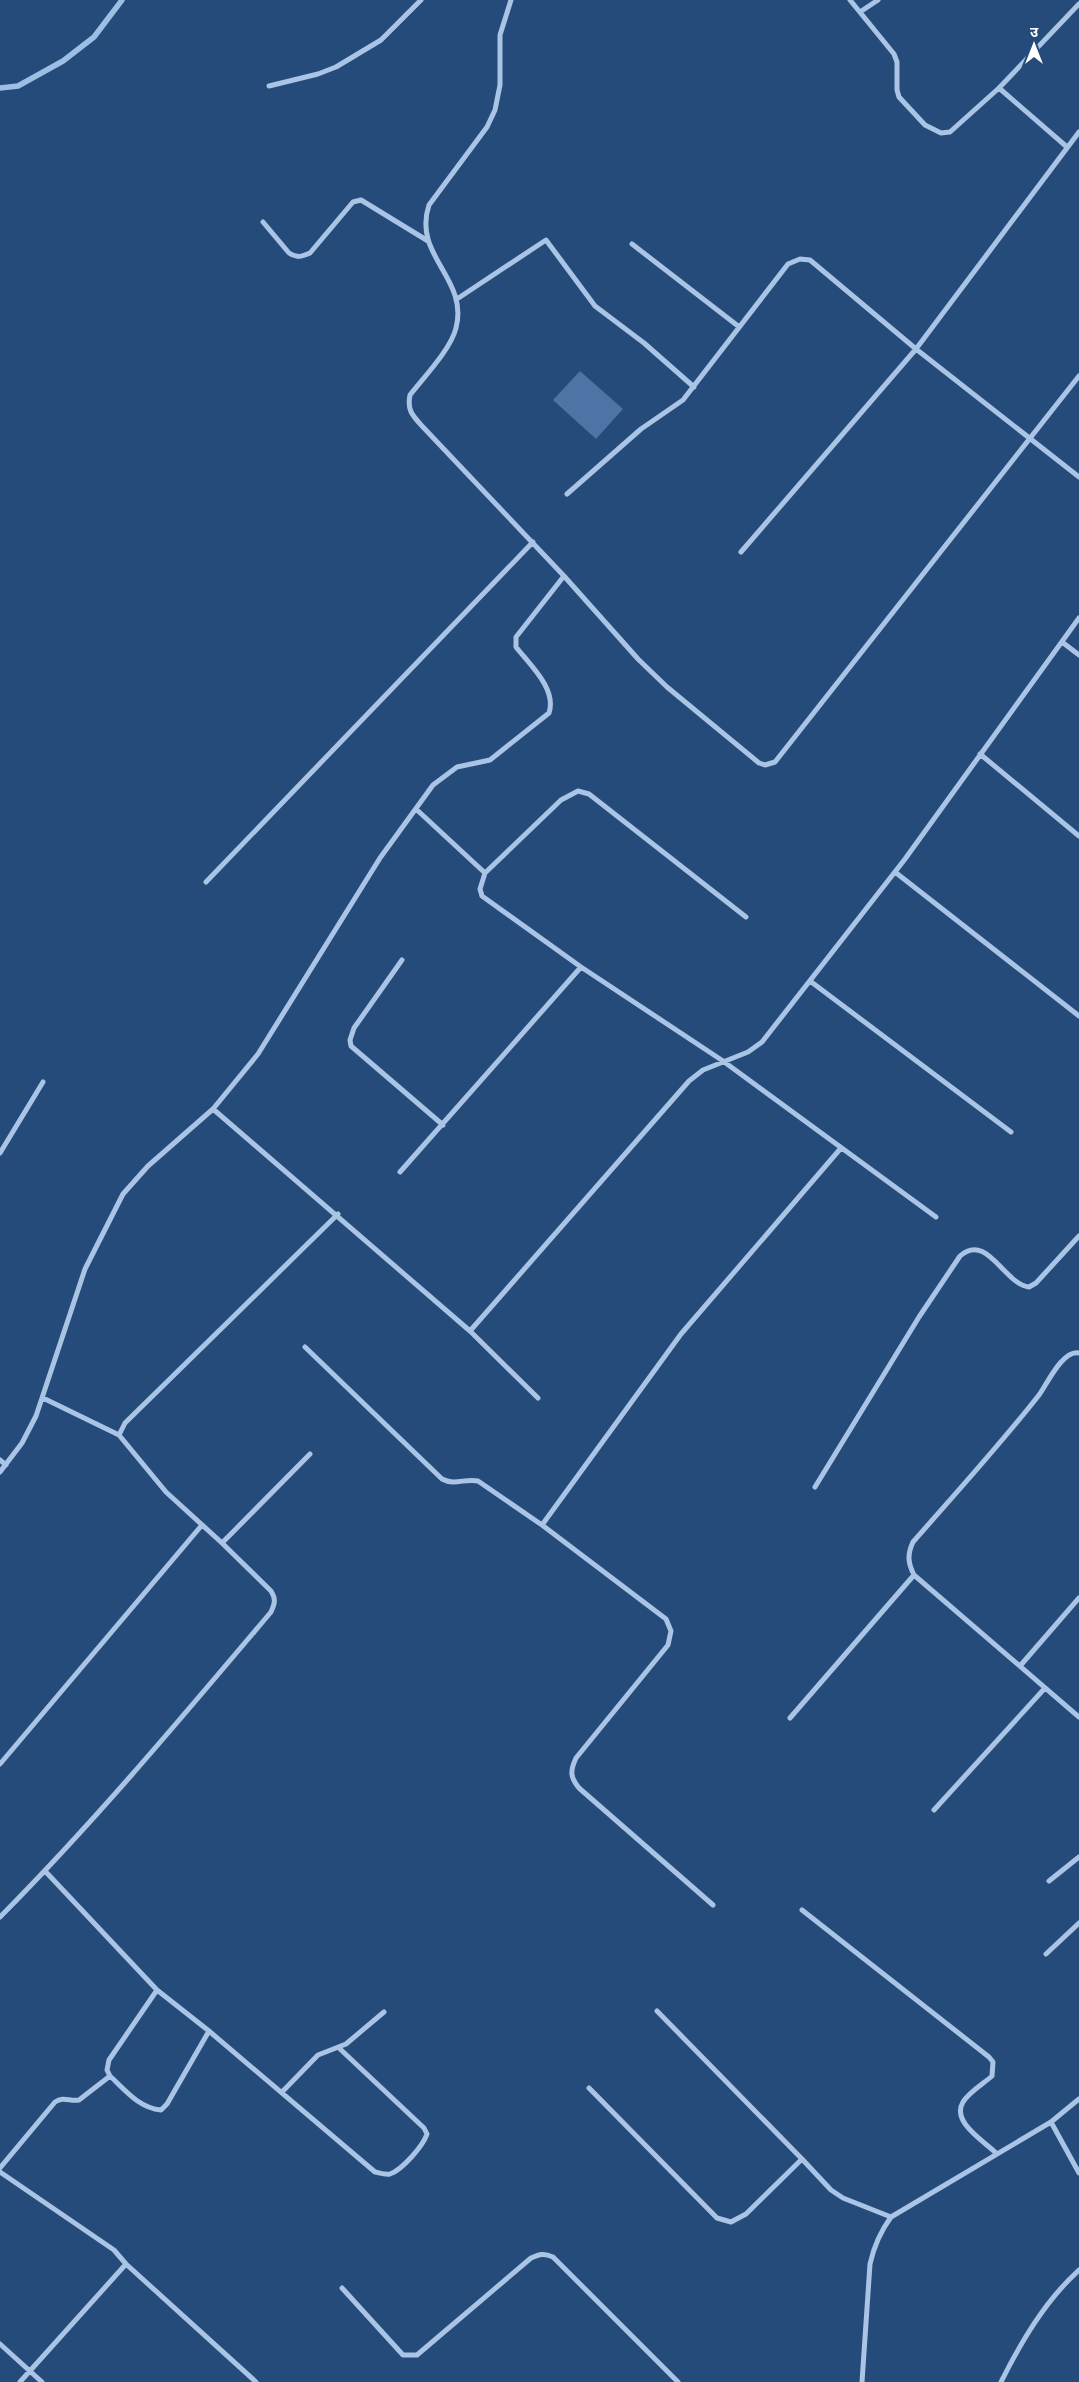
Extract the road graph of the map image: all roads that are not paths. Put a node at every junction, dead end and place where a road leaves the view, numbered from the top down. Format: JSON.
{"nodes":[{"id":1,"x":421,"y":0,"type":"edge"},
{"id":2,"x":510,"y":0,"type":"edge"},
{"id":3,"x":850,"y":0,"type":"edge"},
{"id":4,"x":878,"y":0,"type":"edge"},
{"id":5,"x":1079,"y":4,"type":"edge"},
{"id":6,"x":860,"y":12,"type":"junction"},
{"id":7,"x":269,"y":86,"type":"dead end"},
{"id":8,"x":999,"y":88,"type":"junction"},
{"id":9,"x":1079,"y":132,"type":"edge"},
{"id":10,"x":1067,"y":147,"type":"junction"},
{"id":11,"x":263,"y":222,"type":"dead end"},
{"id":12,"x":428,"y":241,"type":"junction"},
{"id":13,"x":632,"y":244,"type":"dead end"},
{"id":14,"x":457,"y":299,"type":"junction"},
{"id":15,"x":738,"y":326,"type":"junction"},
{"id":16,"x":916,"y":349,"type":"junction"},
{"id":17,"x":1079,"y":376,"type":"edge"},
{"id":18,"x":694,"y":387,"type":"junction"},
{"id":19,"x":1030,"y":438,"type":"junction"},
{"id":20,"x":1079,"y":477,"type":"edge"},
{"id":21,"x":567,"y":494,"type":"dead end"},
{"id":22,"x":533,"y":542,"type":"junction"},
{"id":23,"x":741,"y":552,"type":"dead end"},
{"id":24,"x":564,"y":576,"type":"junction"},
{"id":25,"x":1079,"y":618,"type":"edge"},
{"id":26,"x":1062,"y":642,"type":"junction"},
{"id":27,"x":1079,"y":655,"type":"edge"},
{"id":28,"x":980,"y":754,"type":"junction"},
{"id":29,"x":416,"y":809,"type":"junction"},
{"id":30,"x":1079,"y":836,"type":"edge"},
{"id":31,"x":895,"y":872,"type":"junction"},
{"id":32,"x":485,"y":873,"type":"junction"},
{"id":33,"x":206,"y":882,"type":"dead end"},
{"id":34,"x":746,"y":917,"type":"dead end"},
{"id":35,"x":402,"y":960,"type":"dead end"},
{"id":36,"x":581,"y":967,"type":"junction"},
{"id":37,"x":810,"y":981,"type":"junction"},
{"id":38,"x":1079,"y":1016,"type":"edge"},
{"id":39,"x":722,"y":1061,"type":"junction"},
{"id":40,"x":43,"y":1082,"type":"dead end"},
{"id":41,"x":213,"y":1109,"type":"junction"},
{"id":42,"x":443,"y":1125,"type":"junction"},
{"id":43,"x":1011,"y":1132,"type":"dead end"},
{"id":44,"x":841,"y":1148,"type":"junction"},
{"id":45,"x":0,"y":1153,"type":"edge"},
{"id":46,"x":400,"y":1172,"type":"dead end"},
{"id":47,"x":338,"y":1214,"type":"junction"},
{"id":48,"x":936,"y":1217,"type":"dead end"},
{"id":49,"x":1079,"y":1236,"type":"edge"},
{"id":50,"x":470,"y":1331,"type":"junction"},
{"id":51,"x":305,"y":1347,"type":"dead end"},
{"id":52,"x":1079,"y":1353,"type":"edge"},
{"id":53,"x":43,"y":1398,"type":"junction"},
{"id":54,"x":538,"y":1398,"type":"dead end"},
{"id":55,"x":120,"y":1436,"type":"junction"},
{"id":56,"x":310,"y":1454,"type":"dead end"},
{"id":57,"x":0,"y":1460,"type":"edge"},
{"id":58,"x":6,"y":1464,"type":"junction"},
{"id":59,"x":0,"y":1472,"type":"edge"},
{"id":60,"x":815,"y":1487,"type":"dead end"},
{"id":61,"x":202,"y":1525,"type":"junction"},
{"id":62,"x":542,"y":1525,"type":"junction"},
{"id":63,"x":222,"y":1543,"type":"junction"},
{"id":64,"x":914,"y":1575,"type":"junction"},
{"id":65,"x":1079,"y":1598,"type":"edge"},
{"id":66,"x":1020,"y":1666,"type":"junction"},
{"id":67,"x":1045,"y":1688,"type":"junction"},
{"id":68,"x":1079,"y":1717,"type":"edge"},
{"id":69,"x":790,"y":1718,"type":"dead end"},
{"id":70,"x":0,"y":1764,"type":"edge"},
{"id":71,"x":934,"y":1810,"type":"dead end"},
{"id":72,"x":1079,"y":1857,"type":"edge"},
{"id":73,"x":46,"y":1871,"type":"junction"},
{"id":74,"x":1049,"y":1881,"type":"dead end"},
{"id":75,"x":713,"y":1905,"type":"dead end"},
{"id":76,"x":802,"y":1910,"type":"dead end"},
{"id":77,"x":0,"y":1917,"type":"edge"},
{"id":78,"x":1079,"y":1923,"type":"edge"},
{"id":79,"x":1046,"y":1954,"type":"dead end"},
{"id":80,"x":157,"y":1990,"type":"junction"},
{"id":81,"x":657,"y":2011,"type":"dead end"},
{"id":82,"x":384,"y":2012,"type":"dead end"},
{"id":83,"x":209,"y":2031,"type":"junction"},
{"id":84,"x":340,"y":2048,"type":"junction"},
{"id":85,"x":110,"y":2076,"type":"junction"},
{"id":86,"x":589,"y":2088,"type":"dead end"},
{"id":87,"x":282,"y":2092,"type":"junction"},
{"id":88,"x":1079,"y":2099,"type":"edge"},
{"id":89,"x":1050,"y":2122,"type":"junction"},
{"id":90,"x":996,"y":2153,"type":"junction"},
{"id":91,"x":802,"y":2159,"type":"junction"},
{"id":92,"x":0,"y":2170,"type":"edge"},
{"id":93,"x":1079,"y":2173,"type":"edge"},
{"id":94,"x":892,"y":2217,"type":"junction"},
{"id":95,"x":126,"y":2264,"type":"junction"},
{"id":96,"x":1079,"y":2270,"type":"edge"},
{"id":97,"x":342,"y":2288,"type":"dead end"},
{"id":98,"x":0,"y":2344,"type":"edge"},
{"id":99,"x":29,"y":2372,"type":"junction"},
{"id":100,"x":20,"y":2382,"type":"edge"},
{"id":101,"x":42,"y":2382,"type":"edge"},
{"id":102,"x":256,"y":2382,"type":"edge"},
{"id":103,"x":678,"y":2382,"type":"edge"},
{"id":104,"x":862,"y":2382,"type":"edge"},
{"id":105,"x":1001,"y":2382,"type":"edge"}],
"edges":[{"from":1,"to":7,"type":"street"},
{"from":2,"to":12,"type":"street"},
{"from":3,"to":6,"type":"street"},
{"from":4,"to":6,"type":"street"},
{"from":5,"to":8,"type":"street"},
{"from":6,"to":8,"type":"street"},
{"from":8,"to":10,"type":"street"},
{"from":9,"to":10,"type":"street"},
{"from":10,"to":16,"type":"street"},
{"from":11,"to":12,"type":"street"},
{"from":12,"to":14,"type":"street"},
{"from":13,"to":15,"type":"street"},
{"from":14,"to":18,"type":"street"},
{"from":14,"to":22,"type":"street"},
{"from":15,"to":16,"type":"street"},
{"from":15,"to":18,"type":"street"},
{"from":16,"to":19,"type":"street"},
{"from":16,"to":23,"type":"street"},
{"from":17,"to":19,"type":"street"},
{"from":18,"to":21,"type":"street"},
{"from":19,"to":20,"type":"street"},
{"from":19,"to":24,"type":"street"},
{"from":22,"to":24,"type":"street"},
{"from":22,"to":33,"type":"street"},
{"from":24,"to":29,"type":"street"},
{"from":25,"to":26,"type":"street"},
{"from":26,"to":27,"type":"street"},
{"from":26,"to":28,"type":"street"},
{"from":28,"to":30,"type":"street"},
{"from":28,"to":31,"type":"street"},
{"from":29,"to":32,"type":"street"},
{"from":29,"to":41,"type":"street"},
{"from":31,"to":37,"type":"street"},
{"from":31,"to":38,"type":"street"},
{"from":32,"to":34,"type":"street"},
{"from":32,"to":36,"type":"street"},
{"from":35,"to":42,"type":"street"},
{"from":36,"to":39,"type":"street"},
{"from":36,"to":42,"type":"street"},
{"from":37,"to":39,"type":"street"},
{"from":37,"to":43,"type":"street"},
{"from":39,"to":44,"type":"street"},
{"from":39,"to":50,"type":"street"},
{"from":40,"to":45,"type":"street"},
{"from":41,"to":47,"type":"street"},
{"from":41,"to":53,"type":"street"},
{"from":42,"to":46,"type":"street"},
{"from":44,"to":48,"type":"street"},
{"from":44,"to":62,"type":"street"},
{"from":47,"to":50,"type":"street"},
{"from":47,"to":55,"type":"street"},
{"from":49,"to":60,"type":"street"},
{"from":50,"to":54,"type":"street"},
{"from":51,"to":62,"type":"street"},
{"from":52,"to":64,"type":"street"},
{"from":53,"to":55,"type":"street"},
{"from":53,"to":58,"type":"street"},
{"from":55,"to":61,"type":"street"},
{"from":56,"to":63,"type":"street"},
{"from":57,"to":58,"type":"street"},
{"from":58,"to":59,"type":"street"},
{"from":61,"to":63,"type":"street"},
{"from":61,"to":70,"type":"street"},
{"from":62,"to":75,"type":"street"},
{"from":63,"to":73,"type":"street"},
{"from":64,"to":66,"type":"street"},
{"from":64,"to":69,"type":"street"},
{"from":65,"to":66,"type":"street"},
{"from":66,"to":67,"type":"street"},
{"from":67,"to":68,"type":"street"},
{"from":67,"to":71,"type":"street"},
{"from":72,"to":74,"type":"street"},
{"from":73,"to":77,"type":"street"},
{"from":73,"to":80,"type":"street"},
{"from":76,"to":90,"type":"street"},
{"from":78,"to":79,"type":"street"},
{"from":80,"to":83,"type":"street"},
{"from":80,"to":85,"type":"street"},
{"from":81,"to":91,"type":"street"},
{"from":82,"to":84,"type":"street"},
{"from":83,"to":85,"type":"street"},
{"from":83,"to":87,"type":"street"},
{"from":84,"to":87,"type":"street"},
{"from":84,"to":87,"type":"street"},
{"from":85,"to":92,"type":"street"},
{"from":86,"to":91,"type":"street"},
{"from":88,"to":89,"type":"street"},
{"from":89,"to":90,"type":"street"},
{"from":89,"to":93,"type":"street"},
{"from":90,"to":94,"type":"street"},
{"from":91,"to":94,"type":"street"},
{"from":92,"to":95,"type":"street"},
{"from":94,"to":104,"type":"street"},
{"from":95,"to":99,"type":"street"},
{"from":95,"to":102,"type":"street"},
{"from":96,"to":105,"type":"street"},
{"from":97,"to":103,"type":"street"},
{"from":98,"to":99,"type":"street"},
{"from":99,"to":100,"type":"street"},
{"from":99,"to":101,"type":"street"}]}
